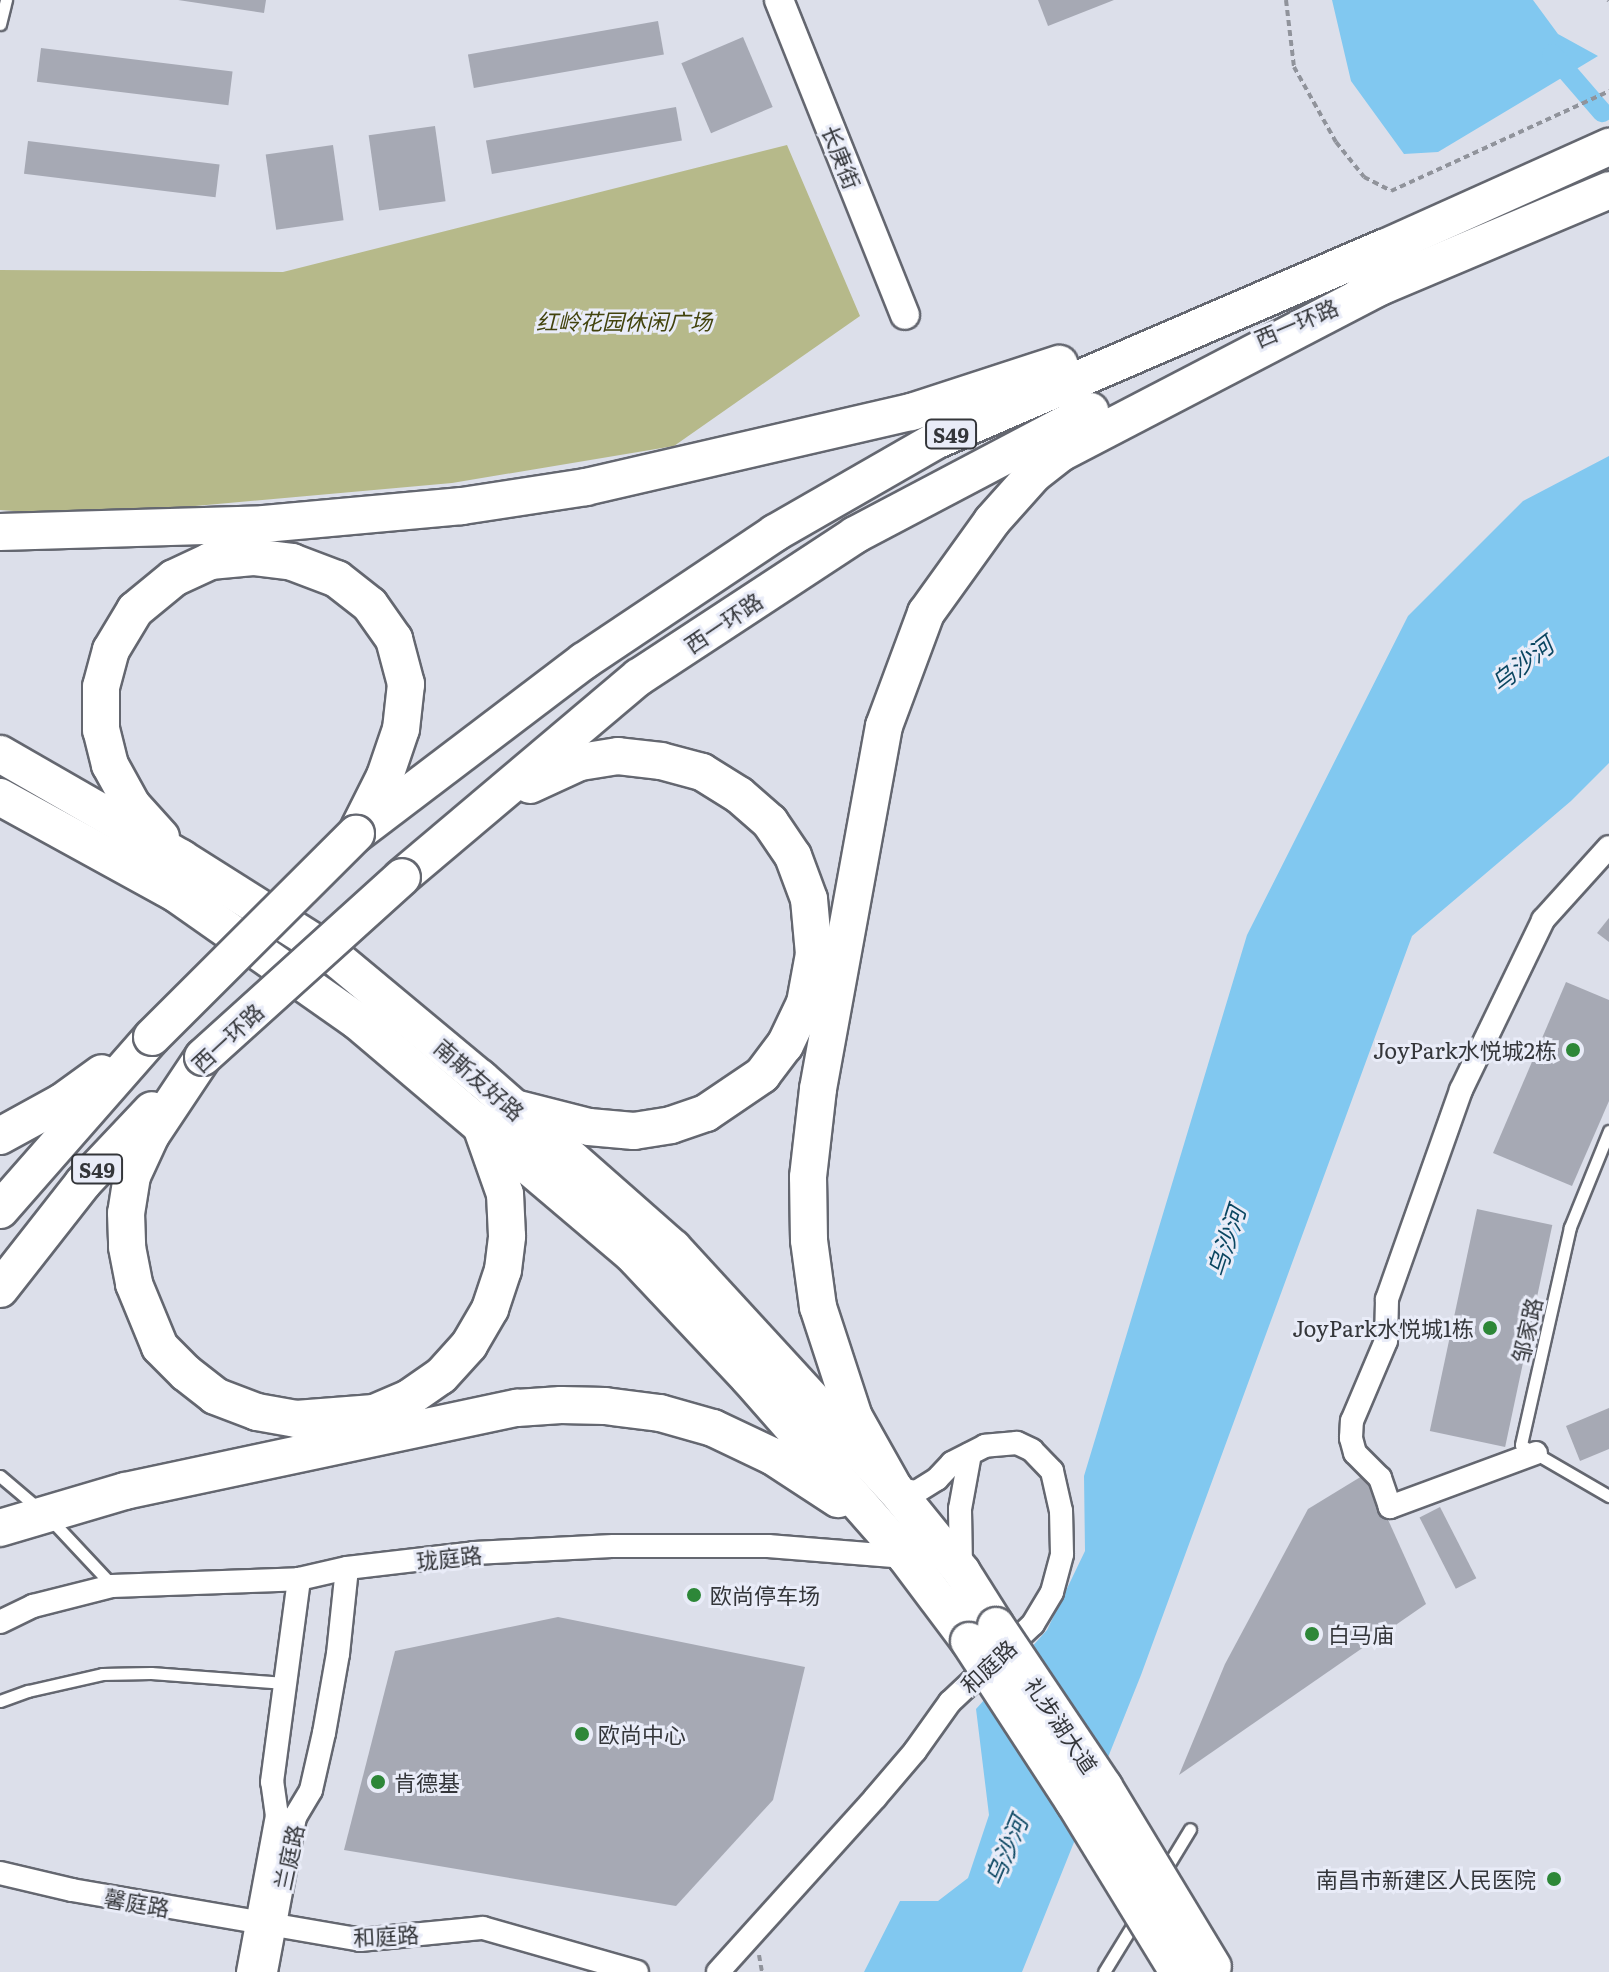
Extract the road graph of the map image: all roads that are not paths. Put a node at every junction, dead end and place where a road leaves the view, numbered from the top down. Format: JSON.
{"nodes":[{"id":1,"x":6,"y":0,"type":"edge"},
{"id":2,"x":779,"y":0,"type":"edge"},
{"id":3,"x":0,"y":24,"type":"edge"},
{"id":4,"x":1609,"y":147,"type":"edge"},
{"id":5,"x":1609,"y":190,"type":"edge"},
{"id":6,"x":1384,"y":248,"type":"junction"},
{"id":7,"x":1384,"y":285,"type":"junction"},
{"id":8,"x":905,"y":315,"type":"dead end"},
{"id":9,"x":0,"y":532,"type":"edge"},
{"id":10,"x":0,"y":754,"type":"edge"},
{"id":11,"x":0,"y":797,"type":"edge"},
{"id":12,"x":356,"y":834,"type":"junction"},
{"id":13,"x":1609,"y":847,"type":"edge"},
{"id":14,"x":181,"y":858,"type":"junction"},
{"id":15,"x":402,"y":877,"type":"junction"},
{"id":16,"x":152,"y":1037,"type":"junction"},
{"id":17,"x":203,"y":1057,"type":"junction"},
{"id":18,"x":514,"y":1107,"type":"junction"},
{"id":19,"x":480,"y":1122,"type":"junction"},
{"id":20,"x":1609,"y":1131,"type":"edge"},
{"id":21,"x":0,"y":1136,"type":"edge"},
{"id":22,"x":0,"y":1210,"type":"edge"},
{"id":23,"x":0,"y":1289,"type":"edge"},
{"id":24,"x":1536,"y":1453,"type":"junction"},
{"id":25,"x":970,"y":1454,"type":"junction"},
{"id":26,"x":0,"y":1476,"type":"edge"},
{"id":27,"x":894,"y":1488,"type":"junction"},
{"id":28,"x":1609,"y":1496,"type":"edge"},
{"id":29,"x":32,"y":1503,"type":"dead end"},
{"id":30,"x":53,"y":1522,"type":"dead end"},
{"id":31,"x":877,"y":1525,"type":"junction"},
{"id":32,"x":0,"y":1528,"type":"edge"},
{"id":33,"x":906,"y":1557,"type":"junction"},
{"id":34,"x":347,"y":1568,"type":"junction"},
{"id":35,"x":962,"y":1572,"type":"junction"},
{"id":36,"x":299,"y":1579,"type":"junction"},
{"id":37,"x":112,"y":1586,"type":"junction"},
{"id":38,"x":0,"y":1622,"type":"edge"},
{"id":39,"x":982,"y":1634,"type":"junction"},
{"id":40,"x":285,"y":1683,"type":"junction"},
{"id":41,"x":0,"y":1701,"type":"edge"},
{"id":42,"x":1190,"y":1829,"type":"dead end"},
{"id":43,"x":0,"y":1873,"type":"edge"},
{"id":44,"x":266,"y":1925,"type":"junction"},
{"id":45,"x":1202,"y":1970,"type":"edge"},
{"id":46,"x":248,"y":1972,"type":"edge"},
{"id":47,"x":266,"y":1972,"type":"edge"},
{"id":48,"x":637,"y":1972,"type":"edge"},
{"id":49,"x":718,"y":1972,"type":"edge"},
{"id":50,"x":1104,"y":1972,"type":"edge"}],
"edges":[{"from":1,"to":3,"type":"lane"},
{"from":2,"to":8,"type":"street","name":"长庚街"},
{"from":4,"to":6,"type":"highway","name":"西一环路","number":"S49"},
{"from":5,"to":7,"type":"highway","name":"西一环路","number":"S49"},
{"from":6,"to":9,"type":"highway"},
{"from":6,"to":12,"type":"highway","name":"西一环路","number":"S49"},
{"from":7,"to":15,"type":"highway","name":"西一环路","number":"S49"},
{"from":7,"to":27,"type":"highway"},
{"from":10,"to":14,"type":"highway","name":"南斯友好路"},
{"from":11,"to":19,"type":"highway","name":"南斯友好路"},
{"from":12,"to":14,"type":"highway"},
{"from":12,"to":16,"type":"highway","name":"西一环路","number":"S49","bridge":true},
{"from":13,"to":24,"type":"street"},
{"from":14,"to":18,"type":"highway","name":"南斯友好路"},
{"from":15,"to":17,"type":"highway","name":"西一环路","number":"S49","bridge":true},
{"from":15,"to":18,"type":"highway"},
{"from":16,"to":21,"type":"highway"},
{"from":16,"to":22,"type":"highway","name":"西一环路","number":"S49"},
{"from":17,"to":19,"type":"highway"},
{"from":17,"to":23,"type":"highway","name":"西一环路","number":"S49"},
{"from":18,"to":27,"type":"highway","name":"南斯友好路"},
{"from":19,"to":31,"type":"highway","name":"南斯友好路"},
{"from":20,"to":24,"type":"lane","name":"邹家路"},
{"from":24,"to":28,"type":"lane"},
{"from":25,"to":27,"type":"street","name":"和庭路"},
{"from":25,"to":35,"type":"street"},
{"from":25,"to":49,"type":"street","name":"和庭路"},
{"from":26,"to":29,"type":"lane"},
{"from":27,"to":35,"type":"highway","name":"礼步湖大道"},
{"from":30,"to":37,"type":"lane"},
{"from":31,"to":32,"type":"highway"},
{"from":31,"to":33,"type":"highway","name":"礼步湖大道"},
{"from":33,"to":34,"type":"street","name":"珑庭路"},
{"from":33,"to":39,"type":"highway","name":"礼步湖大道"},
{"from":34,"to":36,"type":"street","name":"珑庭路"},
{"from":34,"to":44,"type":"street","name":"兰庭路"},
{"from":35,"to":39,"type":"highway","name":"礼步湖大道"},
{"from":36,"to":37,"type":"street","name":"珑庭路"},
{"from":36,"to":40,"type":"street"},
{"from":37,"to":38,"type":"street","name":"珑庭路"},
{"from":39,"to":45,"type":"highway","name":"礼步湖大道","bridge":true},
{"from":40,"to":41,"type":"lane"},
{"from":40,"to":44,"type":"street"},
{"from":42,"to":50,"type":"lane"},
{"from":43,"to":44,"type":"street","name":"馨庭路"},
{"from":44,"to":46,"type":"street"},
{"from":44,"to":47,"type":"street"},
{"from":44,"to":48,"type":"street","name":"和庭路"}]}
